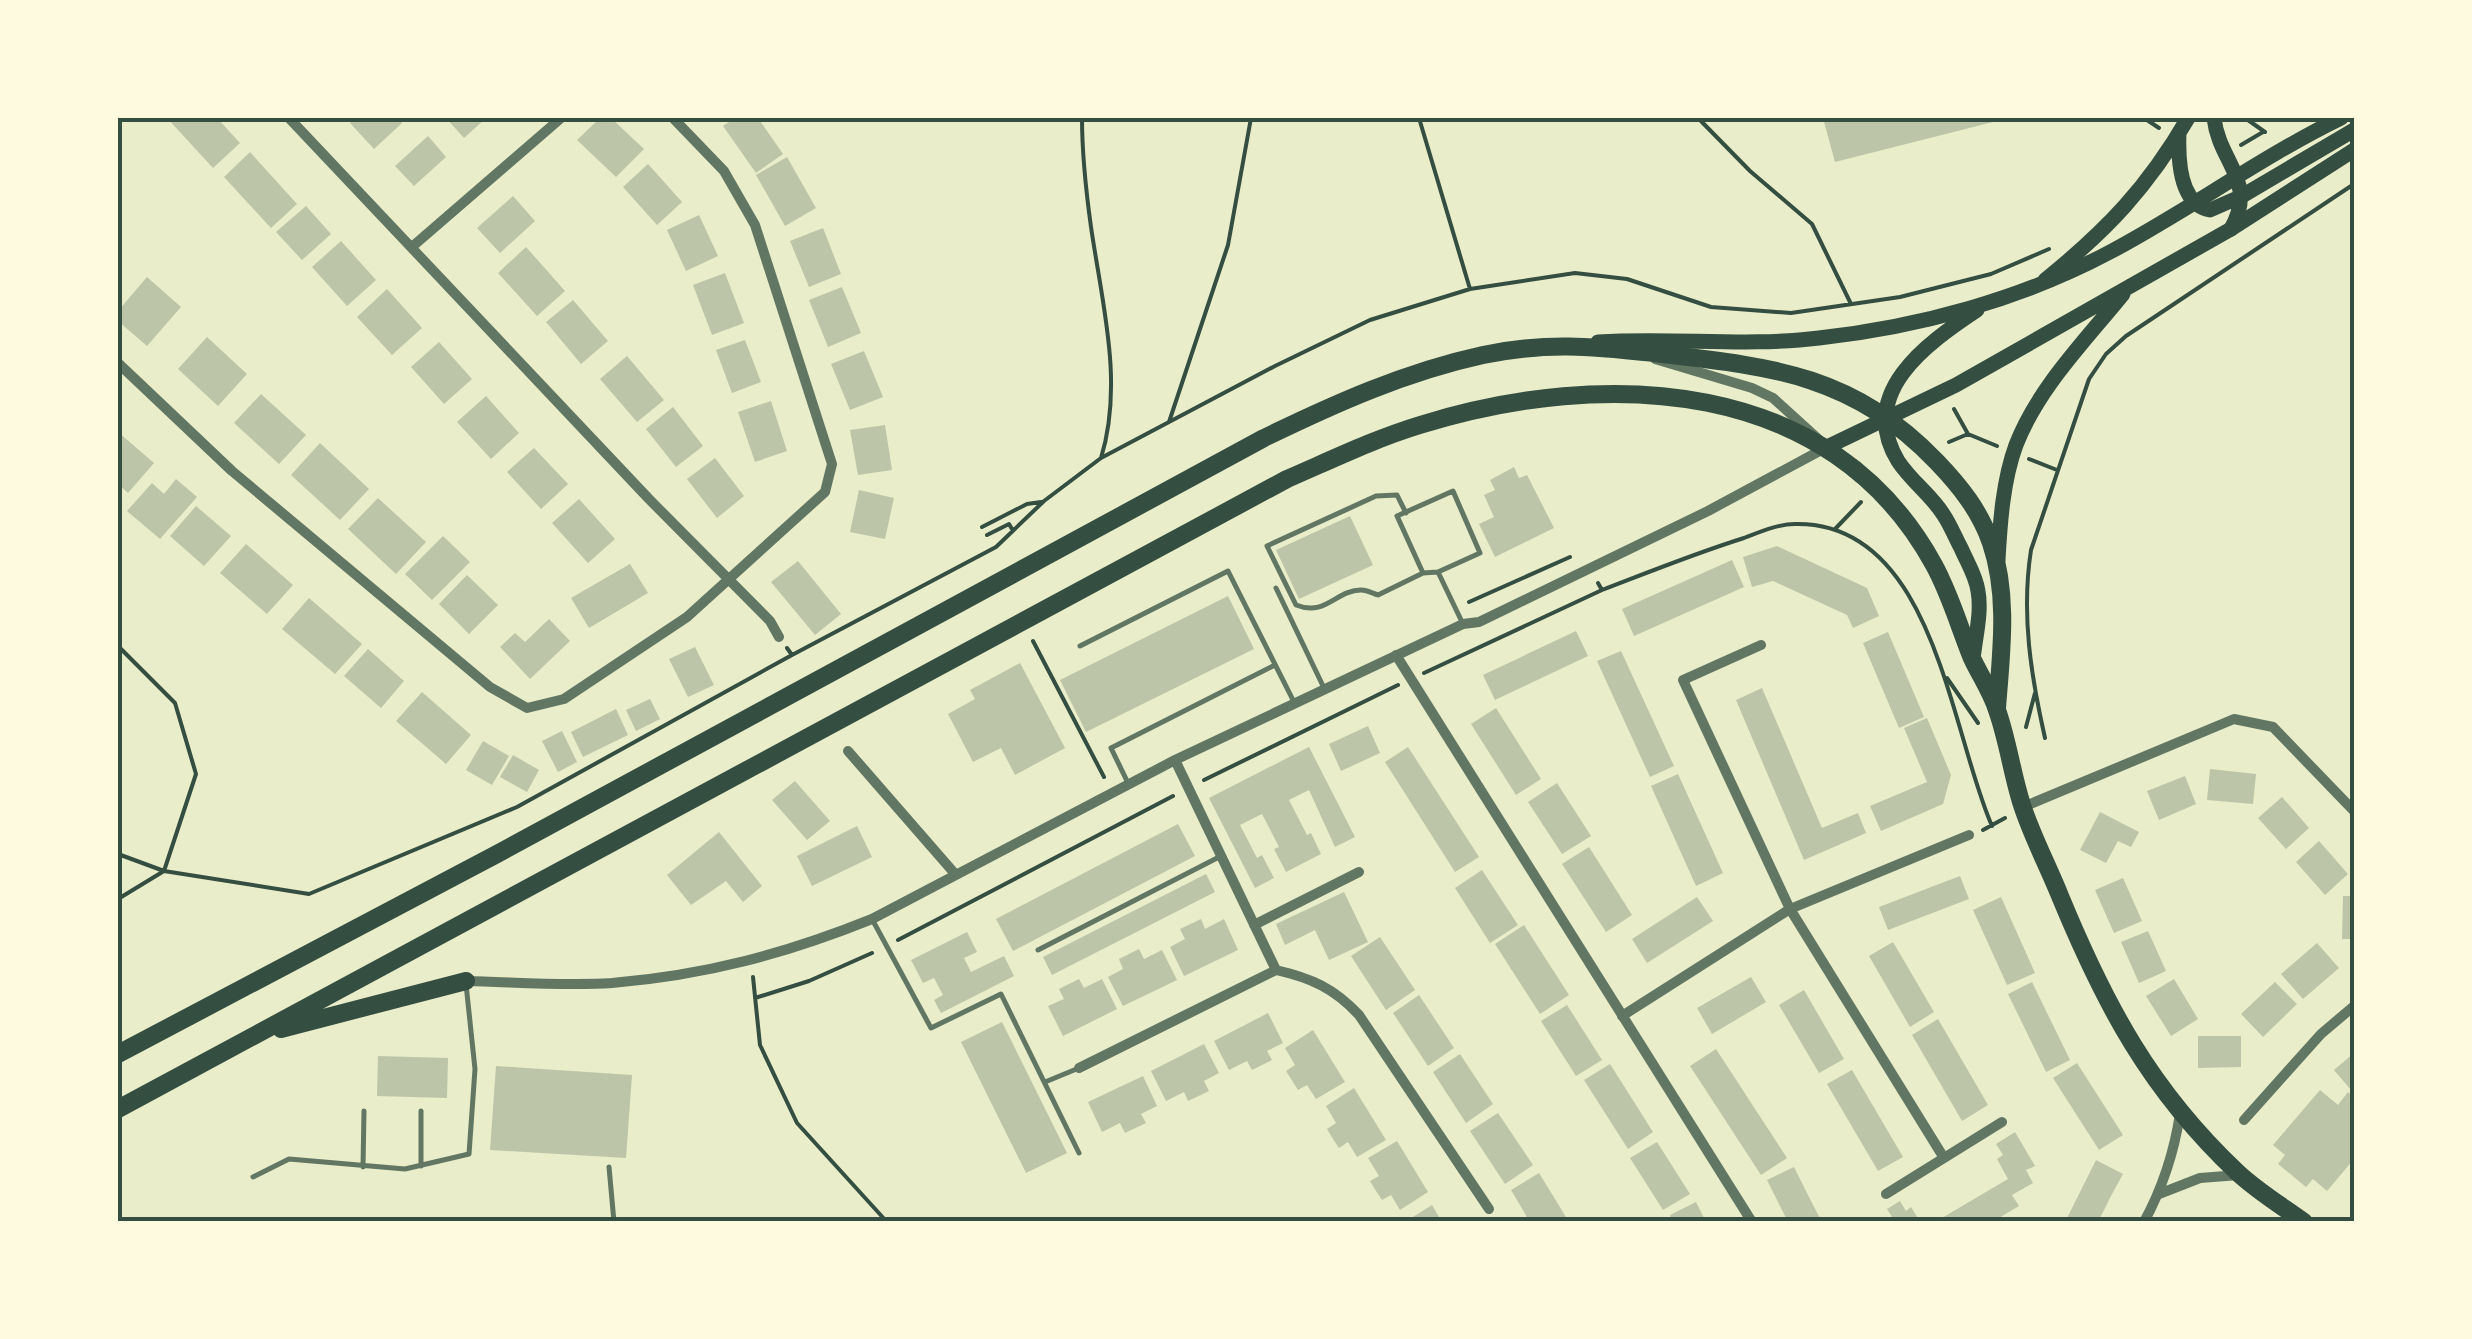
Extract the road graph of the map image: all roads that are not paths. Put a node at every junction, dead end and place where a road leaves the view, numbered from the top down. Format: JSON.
{"nodes":[{"id":1,"x":290,"y":118,"type":"edge"},
{"id":2,"x":561,"y":118,"type":"edge"},
{"id":3,"x":674,"y":118,"type":"edge"},
{"id":4,"x":2188,"y":118,"type":"edge"},
{"id":5,"x":2214,"y":118,"type":"edge"},
{"id":6,"x":2341,"y":118,"type":"edge"},
{"id":7,"x":2354,"y":130,"type":"edge"},
{"id":8,"x":2179,"y":133,"type":"junction"},
{"id":9,"x":2354,"y":150,"type":"edge"},
{"id":10,"x":2238,"y":176,"type":"junction"},
{"id":11,"x":2242,"y":196,"type":"junction"},
{"id":12,"x":2194,"y":203,"type":"junction"},
{"id":13,"x":2230,"y":228,"type":"junction"},
{"id":14,"x":412,"y":246,"type":"junction"},
{"id":15,"x":2042,"y":282,"type":"junction"},
{"id":16,"x":2129,"y":288,"type":"junction"},
{"id":17,"x":1988,"y":303,"type":"junction"},
{"id":18,"x":1569,"y":344,"type":"junction"},
{"id":19,"x":1633,"y":351,"type":"junction"},
{"id":20,"x":118,"y":364,"type":"edge"},
{"id":21,"x":1886,"y":418,"type":"junction"},
{"id":22,"x":1827,"y":447,"type":"junction"},
{"id":23,"x":1406,"y":512,"type":"junction"},
{"id":24,"x":1997,"y":567,"type":"junction"},
{"id":25,"x":1438,"y":572,"type":"junction"},
{"id":26,"x":1423,"y":573,"type":"junction"},
{"id":27,"x":726,"y":578,"type":"junction"},
{"id":28,"x":1276,"y":588,"type":"dead end"},
{"id":29,"x":1463,"y":624,"type":"junction"},
{"id":30,"x":779,"y":636,"type":"road end"},
{"id":31,"x":1762,"y":645,"type":"dead end"},
{"id":32,"x":1080,"y":646,"type":"dead end"},
{"id":33,"x":1396,"y":655,"type":"junction"},
{"id":34,"x":1972,"y":660,"type":"junction"},
{"id":35,"x":1275,"y":665,"type":"junction"},
{"id":36,"x":1324,"y":688,"type":"junction"},
{"id":37,"x":1294,"y":702,"type":"junction"},
{"id":38,"x":1997,"y":709,"type":"junction"},
{"id":39,"x":848,"y":751,"type":"dead end"},
{"id":40,"x":1175,"y":760,"type":"junction"},
{"id":41,"x":1130,"y":786,"type":"junction"},
{"id":42,"x":2023,"y":807,"type":"junction"},
{"id":43,"x":2354,"y":811,"type":"edge"},
{"id":44,"x":1969,"y":836,"type":"road end"},
{"id":45,"x":1221,"y":856,"type":"junction"},
{"id":46,"x":1359,"y":872,"type":"dead end"},
{"id":47,"x":956,"y":875,"type":"junction"},
{"id":48,"x":1790,"y":909,"type":"junction"},
{"id":49,"x":872,"y":919,"type":"junction"},
{"id":50,"x":1254,"y":924,"type":"junction"},
{"id":51,"x":1038,"y":950,"type":"dead end"},
{"id":52,"x":1276,"y":970,"type":"junction"},
{"id":53,"x":466,"y":981,"type":"junction"},
{"id":54,"x":2354,"y":1006,"type":"edge"},
{"id":55,"x":1622,"y":1016,"type":"junction"},
{"id":56,"x":251,"y":1037,"type":"junction"},
{"id":57,"x":118,"y":1054,"type":"edge"},
{"id":58,"x":1079,"y":1068,"type":"joint"},
{"id":59,"x":1046,"y":1082,"type":"junction"},
{"id":60,"x":118,"y":1109,"type":"edge"},
{"id":61,"x":364,"y":1111,"type":"dead end"},
{"id":62,"x":420,"y":1111,"type":"dead end"},
{"id":63,"x":2180,"y":1114,"type":"junction"},
{"id":64,"x":2244,"y":1120,"type":"dead end"},
{"id":65,"x":2002,"y":1122,"type":"dead end"},
{"id":66,"x":1079,"y":1152,"type":"dead end"},
{"id":67,"x":1944,"y":1158,"type":"junction"},
{"id":68,"x":364,"y":1166,"type":"junction"},
{"id":69,"x":420,"y":1166,"type":"junction"},
{"id":70,"x":609,"y":1168,"type":"dead end"},
{"id":71,"x":2240,"y":1176,"type":"junction"},
{"id":72,"x":253,"y":1177,"type":"dead end"},
{"id":73,"x":1886,"y":1194,"type":"dead end"},
{"id":74,"x":2159,"y":1194,"type":"junction"},
{"id":75,"x":1489,"y":1209,"type":"dead end"},
{"id":76,"x":614,"y":1222,"type":"edge"},
{"id":77,"x":1752,"y":1222,"type":"edge"},
{"id":78,"x":2144,"y":1222,"type":"edge"},
{"id":79,"x":2304,"y":1222,"type":"edge"}],
"edges":[{"from":1,"to":14,"type":"street"},
{"from":2,"to":14,"type":"street"},
{"from":3,"to":27,"type":"street"},
{"from":4,"to":8,"type":"main road"},
{"from":5,"to":10,"type":"main road"},
{"from":6,"to":10,"type":"main road"},
{"from":7,"to":11,"type":"main road"},
{"from":8,"to":12,"type":"main road"},
{"from":8,"to":15,"type":"main road"},
{"from":9,"to":13,"type":"main road"},
{"from":10,"to":11,"type":"main road"},
{"from":10,"to":12,"type":"main road"},
{"from":11,"to":12,"type":"main road"},
{"from":11,"to":13,"type":"main road"},
{"from":12,"to":15,"type":"main road"},
{"from":13,"to":16,"type":"main road"},
{"from":14,"to":27,"type":"street"},
{"from":15,"to":17,"type":"main road"},
{"from":16,"to":21,"type":"main road"},
{"from":16,"to":24,"type":"main road"},
{"from":17,"to":18,"type":"main road"},
{"from":17,"to":21,"type":"main road"},
{"from":18,"to":19,"type":"highway"},
{"from":18,"to":57,"type":"highway"},
{"from":19,"to":21,"type":"highway"},
{"from":19,"to":22,"type":"street"},
{"from":20,"to":27,"type":"street"},
{"from":21,"to":22,"type":"main road"},
{"from":21,"to":24,"type":"highway"},
{"from":21,"to":34,"type":"main road"},
{"from":22,"to":29,"type":"street"},
{"from":22,"to":34,"type":"highway"},
{"from":22,"to":56,"type":"highway"},
{"from":23,"to":25,"type":"lane"},
{"from":23,"to":26,"type":"lane"},
{"from":23,"to":26,"type":"lane"},
{"from":24,"to":38,"type":"highway"},
{"from":25,"to":26,"type":"lane"},
{"from":25,"to":29,"type":"lane"},
{"from":27,"to":30,"type":"street"},
{"from":28,"to":36,"type":"lane"},
{"from":29,"to":33,"type":"street"},
{"from":31,"to":48,"type":"street"},
{"from":32,"to":35,"type":"lane"},
{"from":33,"to":36,"type":"street"},
{"from":33,"to":55,"type":"street"},
{"from":34,"to":38,"type":"highway"},
{"from":35,"to":37,"type":"lane"},
{"from":35,"to":41,"type":"lane"},
{"from":36,"to":37,"type":"street"},
{"from":37,"to":40,"type":"street"},
{"from":38,"to":42,"type":"highway"},
{"from":39,"to":47,"type":"street"},
{"from":40,"to":41,"type":"street"},
{"from":40,"to":45,"type":"street"},
{"from":41,"to":47,"type":"street"},
{"from":42,"to":43,"type":"street"},
{"from":42,"to":63,"type":"highway"},
{"from":44,"to":48,"type":"street"},
{"from":45,"to":50,"type":"street"},
{"from":45,"to":51,"type":"lane"},
{"from":46,"to":50,"type":"street"},
{"from":47,"to":49,"type":"street"},
{"from":48,"to":55,"type":"street"},
{"from":48,"to":67,"type":"street"},
{"from":49,"to":53,"type":"street"},
{"from":49,"to":59,"type":"lane"},
{"from":50,"to":52,"type":"street"},
{"from":52,"to":58,"type":"street"},
{"from":52,"to":75,"type":"street"},
{"from":53,"to":56,"type":"highway"},
{"from":53,"to":69,"type":"lane"},
{"from":54,"to":64,"type":"street"},
{"from":55,"to":77,"type":"street"},
{"from":56,"to":60,"type":"highway"},
{"from":58,"to":59,"type":"lane"},
{"from":59,"to":66,"type":"lane"},
{"from":61,"to":68,"type":"lane"},
{"from":62,"to":69,"type":"lane"},
{"from":63,"to":71,"type":"highway"},
{"from":63,"to":74,"type":"street"},
{"from":65,"to":67,"type":"street"},
{"from":67,"to":73,"type":"street"},
{"from":68,"to":69,"type":"lane"},
{"from":68,"to":72,"type":"lane"},
{"from":70,"to":76,"type":"lane"},
{"from":71,"to":74,"type":"street"},
{"from":71,"to":79,"type":"highway"},
{"from":74,"to":78,"type":"street"}]}
